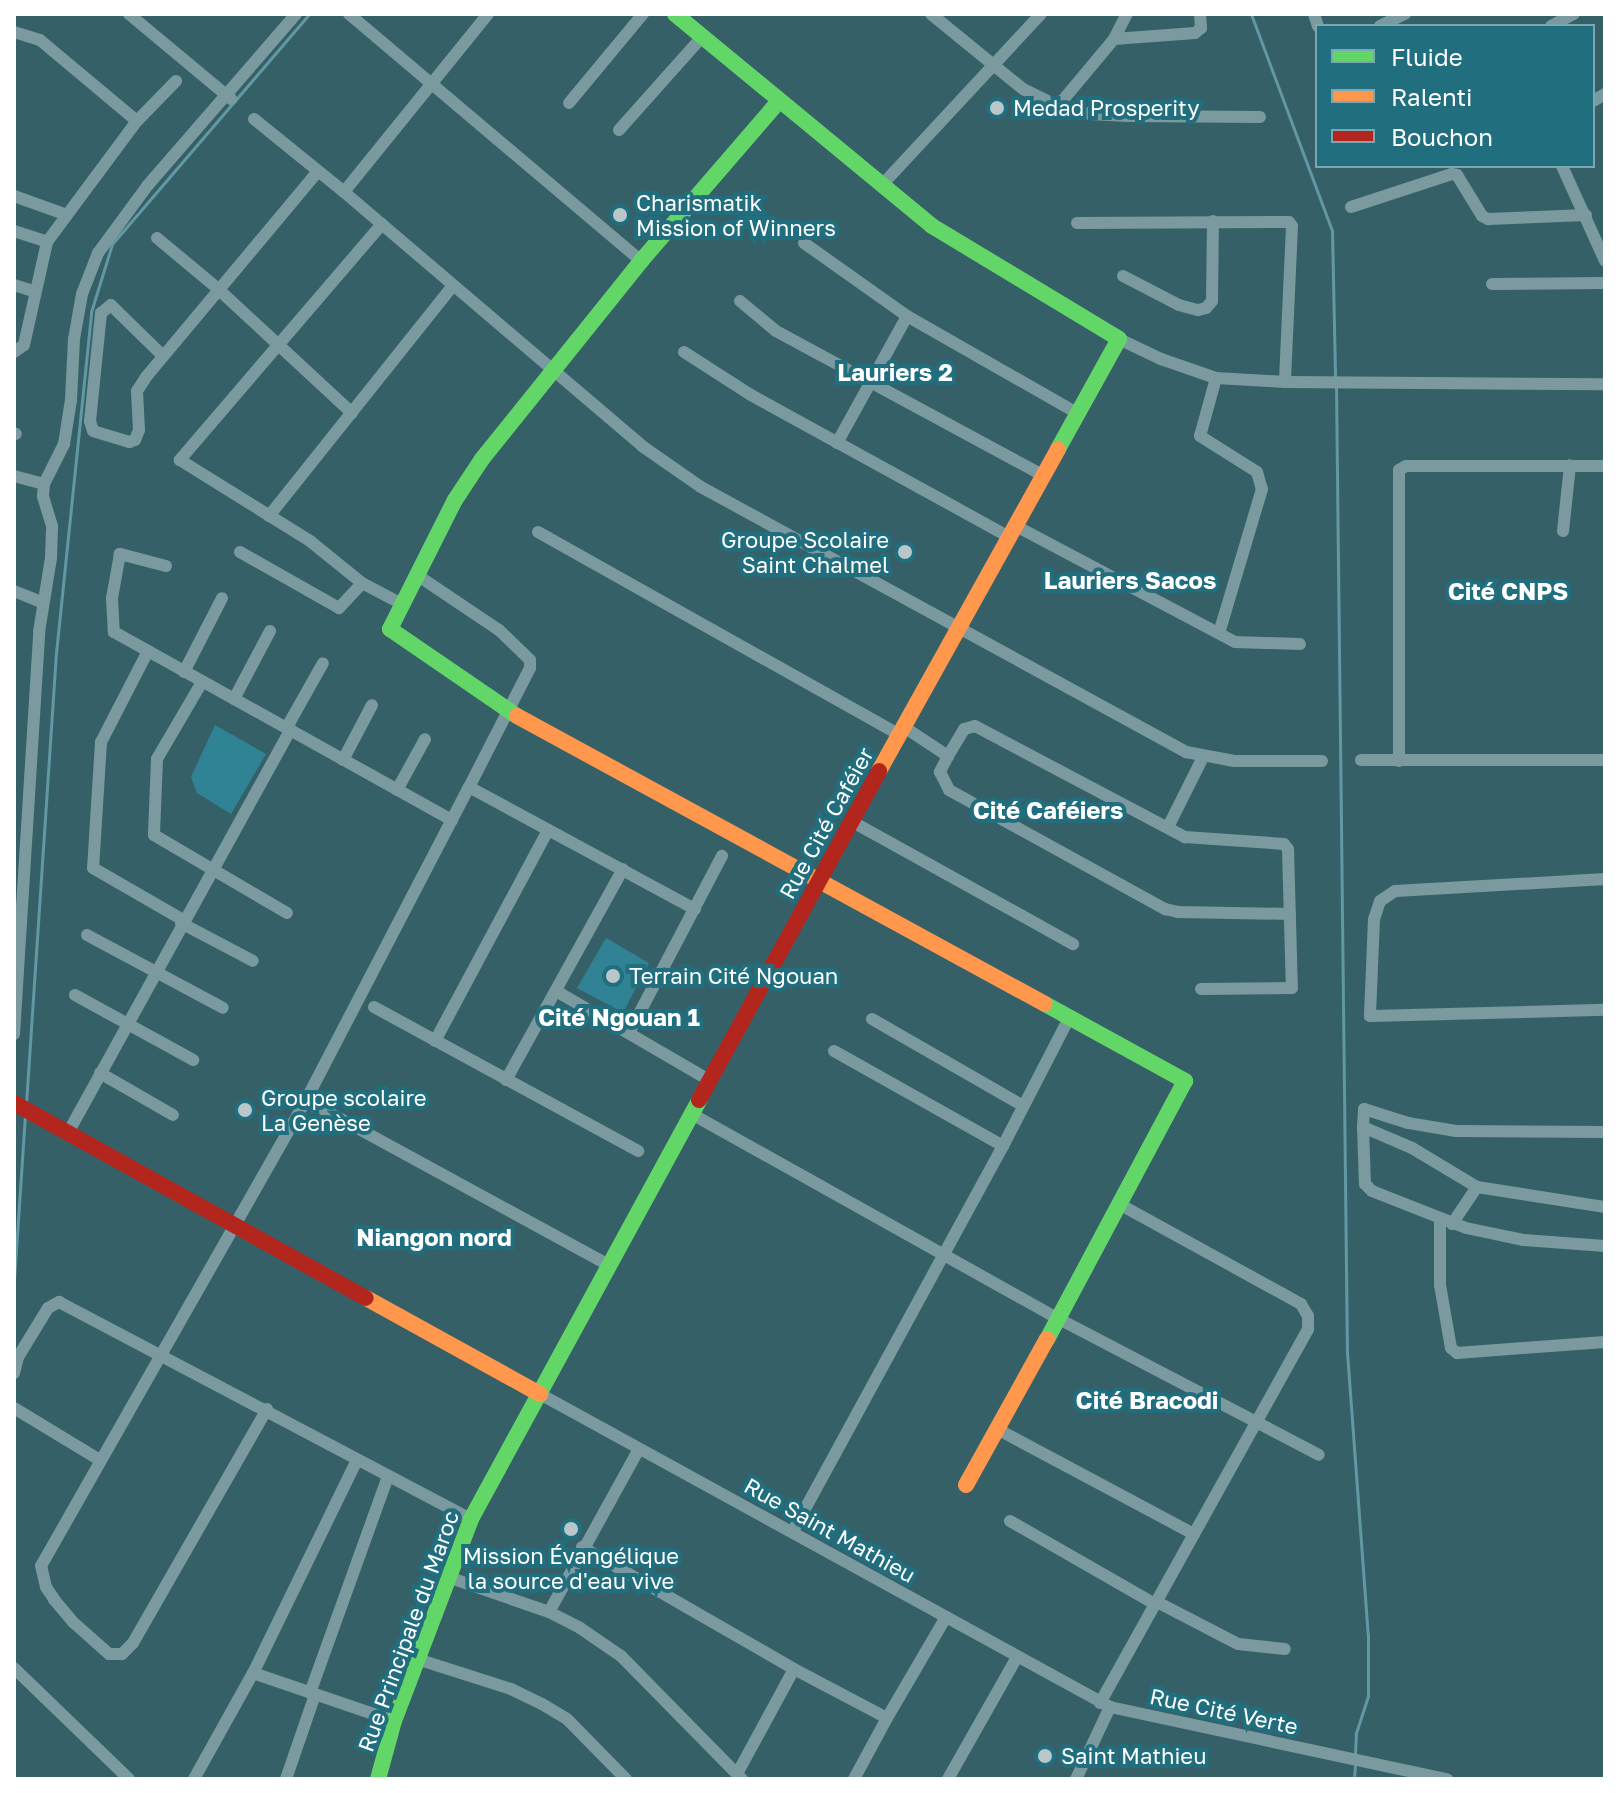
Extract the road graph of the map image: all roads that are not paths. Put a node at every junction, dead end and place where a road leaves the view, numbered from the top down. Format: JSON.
{"nodes":[{"id":1,"x":129,"y":14,"type":"edge"},
{"id":2,"x":296,"y":14,"type":"edge"},
{"id":3,"x":349,"y":14,"type":"edge"},
{"id":4,"x":488,"y":14,"type":"edge"},
{"id":5,"x":643,"y":14,"type":"edge"},
{"id":6,"x":675,"y":14,"type":"edge"},
{"id":7,"x":931,"y":14,"type":"edge"},
{"id":8,"x":1041,"y":14,"type":"edge"},
{"id":9,"x":1127,"y":14,"type":"edge"},
{"id":10,"x":1200,"y":14,"type":"edge"},
{"id":11,"x":1574,"y":14,"type":"edge"},
{"id":12,"x":1555,"y":24,"type":"edge"},
{"id":13,"x":14,"y":32,"type":"edge"},
{"id":14,"x":702,"y":37,"type":"junction"},
{"id":15,"x":1114,"y":39,"type":"junction"},
{"id":16,"x":994,"y":68,"type":"junction"},
{"id":17,"x":176,"y":81,"type":"dead end"},
{"id":18,"x":431,"y":83,"type":"junction"},
{"id":19,"x":230,"y":98,"type":"junction"},
{"id":20,"x":779,"y":101,"type":"junction"},
{"id":21,"x":569,"y":103,"type":"dead end"},
{"id":22,"x":1058,"y":106,"type":"junction"},
{"id":23,"x":1260,"y":117,"type":"dead end"},
{"id":24,"x":254,"y":119,"type":"dead end"},
{"id":25,"x":137,"y":121,"type":"junction"},
{"id":26,"x":619,"y":130,"type":"dead end"},
{"id":27,"x":1563,"y":168,"type":"edge"},
{"id":28,"x":318,"y":171,"type":"junction"},
{"id":29,"x":881,"y":186,"type":"junction"},
{"id":30,"x":344,"y":192,"type":"junction"},
{"id":31,"x":14,"y":196,"type":"edge"},
{"id":32,"x":1351,"y":207,"type":"dead end"},
{"id":33,"x":67,"y":215,"type":"junction"},
{"id":34,"x":1586,"y":215,"type":"junction"},
{"id":35,"x":1213,"y":221,"type":"junction"},
{"id":36,"x":1077,"y":223,"type":"dead end"},
{"id":37,"x":382,"y":224,"type":"junction"},
{"id":38,"x":14,"y":231,"type":"edge"},
{"id":39,"x":157,"y":238,"type":"dead end"},
{"id":40,"x":47,"y":242,"type":"junction"},
{"id":41,"x":804,"y":243,"type":"dead end"},
{"id":42,"x":641,"y":261,"type":"junction"},
{"id":43,"x":1605,"y":261,"type":"edge"},
{"id":44,"x":1123,"y":276,"type":"dead end"},
{"id":45,"x":1605,"y":283,"type":"edge"},
{"id":46,"x":1492,"y":284,"type":"dead end"},
{"id":47,"x":14,"y":285,"type":"edge"},
{"id":48,"x":452,"y":287,"type":"junction"},
{"id":49,"x":217,"y":288,"type":"junction"},
{"id":50,"x":34,"y":291,"type":"junction"},
{"id":51,"x":740,"y":301,"type":"dead end"},
{"id":52,"x":907,"y":316,"type":"junction"},
{"id":53,"x":1119,"y":339,"type":"junction"},
{"id":54,"x":278,"y":345,"type":"junction"},
{"id":55,"x":14,"y":352,"type":"edge"},
{"id":56,"x":684,"y":352,"type":"dead end"},
{"id":57,"x":163,"y":356,"type":"junction"},
{"id":58,"x":555,"y":372,"type":"junction"},
{"id":59,"x":1216,"y":378,"type":"junction"},
{"id":60,"x":872,"y":380,"type":"junction"},
{"id":61,"x":1285,"y":382,"type":"junction"},
{"id":62,"x":1605,"y":384,"type":"edge"},
{"id":63,"x":352,"y":413,"type":"junction"},
{"id":64,"x":1079,"y":414,"type":"junction"},
{"id":65,"x":837,"y":443,"type":"junction"},
{"id":66,"x":1570,"y":465,"type":"junction"},
{"id":67,"x":1605,"y":466,"type":"edge"},
{"id":68,"x":1042,"y":475,"type":"junction"},
{"id":69,"x":14,"y":476,"type":"edge"},
{"id":70,"x":44,"y":484,"type":"junction"},
{"id":71,"x":269,"y":516,"type":"junction"},
{"id":72,"x":1011,"y":530,"type":"junction"},
{"id":73,"x":1563,"y":531,"type":"dead end"},
{"id":74,"x":538,"y":532,"type":"dead end"},
{"id":75,"x":240,"y":552,"type":"dead end"},
{"id":76,"x":166,"y":566,"type":"dead end"},
{"id":77,"x":417,"y":575,"type":"junction"},
{"id":78,"x":362,"y":583,"type":"junction"},
{"id":79,"x":14,"y":591,"type":"edge"},
{"id":80,"x":222,"y":598,"type":"dead end"},
{"id":81,"x":43,"y":603,"type":"junction"},
{"id":82,"x":400,"y":603,"type":"junction"},
{"id":83,"x":958,"y":627,"type":"junction"},
{"id":84,"x":270,"y":631,"type":"dead end"},
{"id":85,"x":1219,"y":633,"type":"junction"},
{"id":86,"x":1300,"y":644,"type":"dead end"},
{"id":87,"x":148,"y":651,"type":"junction"},
{"id":88,"x":323,"y":663,"type":"dead end"},
{"id":89,"x":184,"y":672,"type":"junction"},
{"id":90,"x":202,"y":682,"type":"junction"},
{"id":91,"x":234,"y":699,"type":"junction"},
{"id":92,"x":372,"y":705,"type":"dead end"},
{"id":93,"x":507,"y":710,"type":"junction"},
{"id":94,"x":289,"y":728,"type":"junction"},
{"id":95,"x":902,"y":731,"type":"junction"},
{"id":96,"x":425,"y":739,"type":"dead end"},
{"id":97,"x":948,"y":756,"type":"junction"},
{"id":98,"x":1203,"y":757,"type":"junction"},
{"id":99,"x":343,"y":760,"type":"junction"},
{"id":100,"x":1361,"y":760,"type":"dead end"},
{"id":101,"x":1605,"y":760,"type":"edge"},
{"id":102,"x":1322,"y":761,"type":"dead end"},
{"id":103,"x":1399,"y":761,"type":"junction"},
{"id":104,"x":469,"y":787,"type":"junction"},
{"id":105,"x":397,"y":790,"type":"junction"},
{"id":106,"x":452,"y":820,"type":"junction"},
{"id":107,"x":851,"y":821,"type":"junction"},
{"id":108,"x":1168,"y":827,"type":"junction"},
{"id":109,"x":548,"y":830,"type":"junction"},
{"id":110,"x":722,"y":856,"type":"dead end"},
{"id":111,"x":211,"y":868,"type":"junction"},
{"id":112,"x":623,"y":869,"type":"junction"},
{"id":113,"x":1605,"y":879,"type":"edge"},
{"id":114,"x":819,"y":880,"type":"junction"},
{"id":115,"x":695,"y":909,"type":"junction"},
{"id":116,"x":287,"y":913,"type":"dead end"},
{"id":117,"x":1290,"y":914,"type":"junction"},
{"id":118,"x":182,"y":921,"type":"junction"},
{"id":119,"x":87,"y":935,"type":"dead end"},
{"id":120,"x":1073,"y":944,"type":"dead end"},
{"id":121,"x":253,"y":961,"type":"dead end"},
{"id":122,"x":154,"y":973,"type":"junction"},
{"id":123,"x":1201,"y":989,"type":"dead end"},
{"id":124,"x":556,"y":991,"type":"junction"},
{"id":125,"x":75,"y":995,"type":"dead end"},
{"id":126,"x":374,"y":1007,"type":"dead end"},
{"id":127,"x":223,"y":1008,"type":"dead end"},
{"id":128,"x":1605,"y":1010,"type":"edge"},
{"id":129,"x":1070,"y":1016,"type":"junction"},
{"id":130,"x":872,"y":1019,"type":"dead end"},
{"id":131,"x":126,"y":1024,"type":"junction"},
{"id":132,"x":630,"y":1031,"type":"junction"},
{"id":133,"x":14,"y":1034,"type":"edge"},
{"id":134,"x":435,"y":1041,"type":"junction"},
{"id":135,"x":834,"y":1051,"type":"dead end"},
{"id":136,"x":193,"y":1060,"type":"dead end"},
{"id":137,"x":100,"y":1073,"type":"junction"},
{"id":138,"x":506,"y":1080,"type":"junction"},
{"id":139,"x":709,"y":1080,"type":"junction"},
{"id":140,"x":306,"y":1100,"type":"junction"},
{"id":141,"x":14,"y":1103,"type":"edge"},
{"id":142,"x":1023,"y":1106,"type":"junction"},
{"id":143,"x":690,"y":1113,"type":"junction"},
{"id":144,"x":173,"y":1115,"type":"dead end"},
{"id":145,"x":1363,"y":1127,"type":"junction"},
{"id":146,"x":69,"y":1131,"type":"junction"},
{"id":147,"x":1605,"y":1132,"type":"edge"},
{"id":148,"x":1003,"y":1146,"type":"junction"},
{"id":149,"x":638,"y":1151,"type":"dead end"},
{"id":150,"x":1477,"y":1187,"type":"junction"},
{"id":151,"x":1121,"y":1205,"type":"junction"},
{"id":152,"x":1605,"y":1207,"type":"edge"},
{"id":153,"x":1446,"y":1222,"type":"junction"},
{"id":154,"x":236,"y":1226,"type":"junction"},
{"id":155,"x":1605,"y":1246,"type":"edge"},
{"id":156,"x":945,"y":1254,"type":"junction"},
{"id":157,"x":610,"y":1266,"type":"junction"},
{"id":158,"x":1059,"y":1319,"type":"junction"},
{"id":159,"x":575,"y":1330,"type":"joint"},
{"id":160,"x":1605,"y":1342,"type":"edge"},
{"id":161,"x":159,"y":1353,"type":"junction"},
{"id":162,"x":14,"y":1373,"type":"edge"},
{"id":163,"x":540,"y":1394,"type":"junction"},
{"id":164,"x":14,"y":1408,"type":"edge"},
{"id":165,"x":267,"y":1409,"type":"junction"},
{"id":166,"x":1257,"y":1423,"type":"junction"},
{"id":167,"x":999,"y":1430,"type":"junction"},
{"id":168,"x":639,"y":1449,"type":"junction"},
{"id":169,"x":1319,"y":1455,"type":"dead end"},
{"id":170,"x":100,"y":1460,"type":"junction"},
{"id":171,"x":357,"y":1460,"type":"junction"},
{"id":172,"x":388,"y":1476,"type":"junction"},
{"id":173,"x":966,"y":1485,"type":"dead end"},
{"id":174,"x":471,"y":1519,"type":"junction"},
{"id":175,"x":1010,"y":1521,"type":"dead end"},
{"id":176,"x":793,"y":1531,"type":"junction"},
{"id":177,"x":1194,"y":1534,"type":"junction"},
{"id":178,"x":582,"y":1547,"type":"junction"},
{"id":179,"x":448,"y":1577,"type":"junction"},
{"id":180,"x":1156,"y":1603,"type":"junction"},
{"id":181,"x":549,"y":1612,"type":"junction"},
{"id":182,"x":946,"y":1617,"type":"junction"},
{"id":183,"x":1285,"y":1649,"type":"dead end"},
{"id":184,"x":1017,"y":1657,"type":"junction"},
{"id":185,"x":417,"y":1659,"type":"junction"},
{"id":186,"x":14,"y":1668,"type":"edge"},
{"id":187,"x":794,"y":1669,"type":"junction"},
{"id":188,"x":253,"y":1673,"type":"junction"},
{"id":189,"x":313,"y":1694,"type":"junction"},
{"id":190,"x":1105,"y":1705,"type":"junction"},
{"id":191,"x":887,"y":1718,"type":"junction"},
{"id":192,"x":394,"y":1721,"type":"junction"},
{"id":193,"x":740,"y":1776,"type":"edge"},
{"id":194,"x":129,"y":1779,"type":"edge"},
{"id":195,"x":194,"y":1779,"type":"edge"},
{"id":196,"x":286,"y":1779,"type":"edge"},
{"id":197,"x":378,"y":1779,"type":"edge"},
{"id":198,"x":626,"y":1779,"type":"edge"},
{"id":199,"x":854,"y":1779,"type":"edge"},
{"id":200,"x":948,"y":1779,"type":"edge"},
{"id":201,"x":1076,"y":1779,"type":"edge"},
{"id":202,"x":1447,"y":1779,"type":"edge"}],
"edges":[{"from":1,"to":19,"type":"street"},
{"from":2,"to":19,"type":"street"},
{"from":3,"to":18,"type":"street"},
{"from":4,"to":18,"type":"street"},
{"from":5,"to":21,"type":"street"},
{"from":6,"to":14,"type":"street"},
{"from":7,"to":16,"type":"street"},
{"from":8,"to":16,"type":"street"},
{"from":9,"to":15,"type":"street"},
{"from":10,"to":15,"type":"street"},
{"from":11,"to":12,"type":"street"},
{"from":13,"to":25,"type":"street"},
{"from":14,"to":20,"type":"street"},
{"from":14,"to":26,"type":"street"},
{"from":15,"to":22,"type":"street"},
{"from":16,"to":22,"type":"street"},
{"from":16,"to":29,"type":"street"},
{"from":17,"to":25,"type":"street"},
{"from":18,"to":30,"type":"street"},
{"from":18,"to":42,"type":"street"},
{"from":19,"to":70,"type":"street"},
{"from":20,"to":29,"type":"street"},
{"from":20,"to":42,"type":"street"},
{"from":22,"to":23,"type":"street"},
{"from":24,"to":28,"type":"street"},
{"from":25,"to":33,"type":"street"},
{"from":27,"to":34,"type":"street"},
{"from":28,"to":30,"type":"street"},
{"from":28,"to":49,"type":"street"},
{"from":29,"to":53,"type":"street"},
{"from":30,"to":37,"type":"street"},
{"from":31,"to":33,"type":"street"},
{"from":32,"to":34,"type":"street"},
{"from":33,"to":40,"type":"street"},
{"from":34,"to":43,"type":"street"},
{"from":35,"to":36,"type":"street"},
{"from":35,"to":44,"type":"street"},
{"from":35,"to":61,"type":"street"},
{"from":37,"to":48,"type":"street"},
{"from":37,"to":54,"type":"street"},
{"from":38,"to":40,"type":"street"},
{"from":39,"to":49,"type":"street"},
{"from":40,"to":50,"type":"street"},
{"from":41,"to":52,"type":"street"},
{"from":42,"to":58,"type":"street"},
{"from":45,"to":46,"type":"street"},
{"from":47,"to":50,"type":"street"},
{"from":48,"to":58,"type":"street"},
{"from":48,"to":63,"type":"street"},
{"from":49,"to":54,"type":"street"},
{"from":49,"to":57,"type":"street"},
{"from":50,"to":55,"type":"street"},
{"from":51,"to":60,"type":"street"},
{"from":52,"to":60,"type":"street"},
{"from":52,"to":64,"type":"street"},
{"from":53,"to":59,"type":"street"},
{"from":53,"to":64,"type":"street","name":"Rue Cité Caféier"},
{"from":54,"to":63,"type":"street"},
{"from":54,"to":71,"type":"street"},
{"from":56,"to":65,"type":"street"},
{"from":57,"to":57,"type":"street"},
{"from":58,"to":77,"type":"street"},
{"from":58,"to":83,"type":"street"},
{"from":59,"to":61,"type":"street"},
{"from":59,"to":85,"type":"street"},
{"from":60,"to":65,"type":"street"},
{"from":60,"to":68,"type":"street"},
{"from":61,"to":62,"type":"street"},
{"from":63,"to":71,"type":"street"},
{"from":64,"to":68,"type":"street","name":"Rue Cité Caféier"},
{"from":65,"to":72,"type":"street"},
{"from":66,"to":67,"type":"street"},
{"from":66,"to":73,"type":"street"},
{"from":66,"to":103,"type":"street"},
{"from":68,"to":72,"type":"street","name":"Rue Cité Caféier"},
{"from":69,"to":70,"type":"street"},
{"from":70,"to":81,"type":"street"},
{"from":71,"to":78,"type":"street"},
{"from":72,"to":83,"type":"street","name":"Rue Cité Caféier"},
{"from":72,"to":85,"type":"street"},
{"from":74,"to":95,"type":"street"},
{"from":75,"to":78,"type":"street"},
{"from":76,"to":87,"type":"street"},
{"from":77,"to":82,"type":"street"},
{"from":77,"to":93,"type":"street"},
{"from":78,"to":82,"type":"street"},
{"from":79,"to":81,"type":"street"},
{"from":80,"to":89,"type":"street"},
{"from":81,"to":133,"type":"street"},
{"from":82,"to":93,"type":"street"},
{"from":83,"to":95,"type":"street","name":"Rue Cité Caféier"},
{"from":83,"to":98,"type":"street"},
{"from":84,"to":91,"type":"street"},
{"from":85,"to":86,"type":"street"},
{"from":87,"to":89,"type":"street"},
{"from":87,"to":118,"type":"street"},
{"from":88,"to":94,"type":"street"},
{"from":89,"to":90,"type":"street"},
{"from":90,"to":91,"type":"street"},
{"from":90,"to":111,"type":"street"},
{"from":91,"to":94,"type":"street"},
{"from":92,"to":99,"type":"street"},
{"from":93,"to":104,"type":"street"},
{"from":93,"to":114,"type":"street"},
{"from":94,"to":99,"type":"street"},
{"from":94,"to":111,"type":"street"},
{"from":95,"to":97,"type":"street"},
{"from":95,"to":107,"type":"street","name":"Rue Cité Caféier"},
{"from":96,"to":105,"type":"street"},
{"from":97,"to":108,"type":"street"},
{"from":97,"to":117,"type":"street"},
{"from":98,"to":102,"type":"street"},
{"from":98,"to":108,"type":"street"},
{"from":99,"to":105,"type":"street"},
{"from":100,"to":103,"type":"street"},
{"from":101,"to":103,"type":"street"},
{"from":104,"to":106,"type":"street"},
{"from":104,"to":109,"type":"street"},
{"from":105,"to":106,"type":"street"},
{"from":106,"to":140,"type":"street"},
{"from":107,"to":114,"type":"street","name":"Rue Cité Caféier"},
{"from":107,"to":120,"type":"street"},
{"from":108,"to":117,"type":"street"},
{"from":109,"to":112,"type":"street"},
{"from":109,"to":134,"type":"street"},
{"from":110,"to":115,"type":"street"},
{"from":111,"to":116,"type":"street"},
{"from":111,"to":118,"type":"street"},
{"from":112,"to":115,"type":"street"},
{"from":112,"to":124,"type":"street"},
{"from":113,"to":128,"type":"street"},
{"from":114,"to":129,"type":"street"},
{"from":114,"to":139,"type":"street","name":"Rue Cité Caféier"},
{"from":115,"to":132,"type":"street"},
{"from":117,"to":123,"type":"street"},
{"from":118,"to":121,"type":"street"},
{"from":118,"to":122,"type":"street"},
{"from":119,"to":122,"type":"street"},
{"from":122,"to":127,"type":"street"},
{"from":122,"to":131,"type":"street"},
{"from":124,"to":132,"type":"street"},
{"from":124,"to":138,"type":"street"},
{"from":125,"to":131,"type":"street"},
{"from":126,"to":134,"type":"street"},
{"from":129,"to":142,"type":"street"},
{"from":129,"to":151,"type":"street"},
{"from":130,"to":142,"type":"street"},
{"from":131,"to":136,"type":"street"},
{"from":131,"to":137,"type":"street"},
{"from":132,"to":139,"type":"street"},
{"from":134,"to":138,"type":"street"},
{"from":135,"to":148,"type":"street"},
{"from":137,"to":144,"type":"street"},
{"from":137,"to":146,"type":"street"},
{"from":138,"to":149,"type":"street"},
{"from":139,"to":143,"type":"street","name":"Rue Cité Caféier"},
{"from":140,"to":154,"type":"street"},
{"from":140,"to":157,"type":"street"},
{"from":141,"to":146,"type":"street"},
{"from":142,"to":148,"type":"street"},
{"from":143,"to":156,"type":"street"},
{"from":143,"to":157,"type":"street","name":"Rue Cité Caféier"},
{"from":145,"to":147,"type":"street"},
{"from":145,"to":150,"type":"street"},
{"from":145,"to":153,"type":"street"},
{"from":146,"to":154,"type":"street"},
{"from":148,"to":156,"type":"street"},
{"from":150,"to":152,"type":"street"},
{"from":150,"to":153,"type":"street"},
{"from":151,"to":158,"type":"street"},
{"from":151,"to":166,"type":"street"},
{"from":153,"to":155,"type":"street"},
{"from":153,"to":160,"type":"street"},
{"from":154,"to":161,"type":"street"},
{"from":154,"to":163,"type":"street"},
{"from":156,"to":158,"type":"street"},
{"from":156,"to":176,"type":"street"},
{"from":157,"to":159,"type":"street","name":"Rue Cité Caféier"},
{"from":158,"to":166,"type":"street"},
{"from":158,"to":167,"type":"street"},
{"from":159,"to":163,"type":"street","name":"Rue Principale du Maroc"},
{"from":161,"to":162,"type":"street"},
{"from":161,"to":165,"type":"street"},
{"from":161,"to":170,"type":"street"},
{"from":163,"to":168,"type":"street","name":"Rue Saint Mathieu"},
{"from":163,"to":174,"type":"street","name":"Rue Principale du Maroc"},
{"from":164,"to":170,"type":"street"},
{"from":165,"to":170,"type":"street"},
{"from":165,"to":171,"type":"street"},
{"from":166,"to":169,"type":"street"},
{"from":166,"to":177,"type":"street"},
{"from":167,"to":173,"type":"street"},
{"from":167,"to":177,"type":"street"},
{"from":168,"to":176,"type":"street","name":"Rue Saint Mathieu"},
{"from":168,"to":178,"type":"street"},
{"from":171,"to":172,"type":"street"},
{"from":171,"to":188,"type":"street"},
{"from":172,"to":174,"type":"street"},
{"from":172,"to":189,"type":"street"},
{"from":174,"to":179,"type":"street","name":"Rue Principale du Maroc"},
{"from":175,"to":180,"type":"street"},
{"from":176,"to":182,"type":"street","name":"Rue Saint Mathieu"},
{"from":177,"to":180,"type":"street"},
{"from":178,"to":181,"type":"street"},
{"from":178,"to":187,"type":"street"},
{"from":179,"to":181,"type":"street"},
{"from":179,"to":185,"type":"street","name":"Rue Principale du Maroc"},
{"from":180,"to":183,"type":"street"},
{"from":180,"to":190,"type":"street"},
{"from":181,"to":193,"type":"street"},
{"from":182,"to":184,"type":"street","name":"Rue Saint Mathieu"},
{"from":182,"to":191,"type":"street"},
{"from":184,"to":190,"type":"street","name":"Rue Saint Mathieu"},
{"from":184,"to":200,"type":"street"},
{"from":185,"to":192,"type":"street","name":"Rue Principale du Maroc"},
{"from":185,"to":198,"type":"street"},
{"from":186,"to":194,"type":"street"},
{"from":187,"to":191,"type":"street"},
{"from":187,"to":193,"type":"street"},
{"from":188,"to":189,"type":"street"},
{"from":188,"to":195,"type":"street"},
{"from":189,"to":192,"type":"street"},
{"from":189,"to":196,"type":"street"},
{"from":190,"to":201,"type":"street"},
{"from":190,"to":202,"type":"street","name":"Rue Cité Verte"},
{"from":191,"to":199,"type":"street"},
{"from":192,"to":197,"type":"street","name":"Rue Principale du Maroc"}]}
